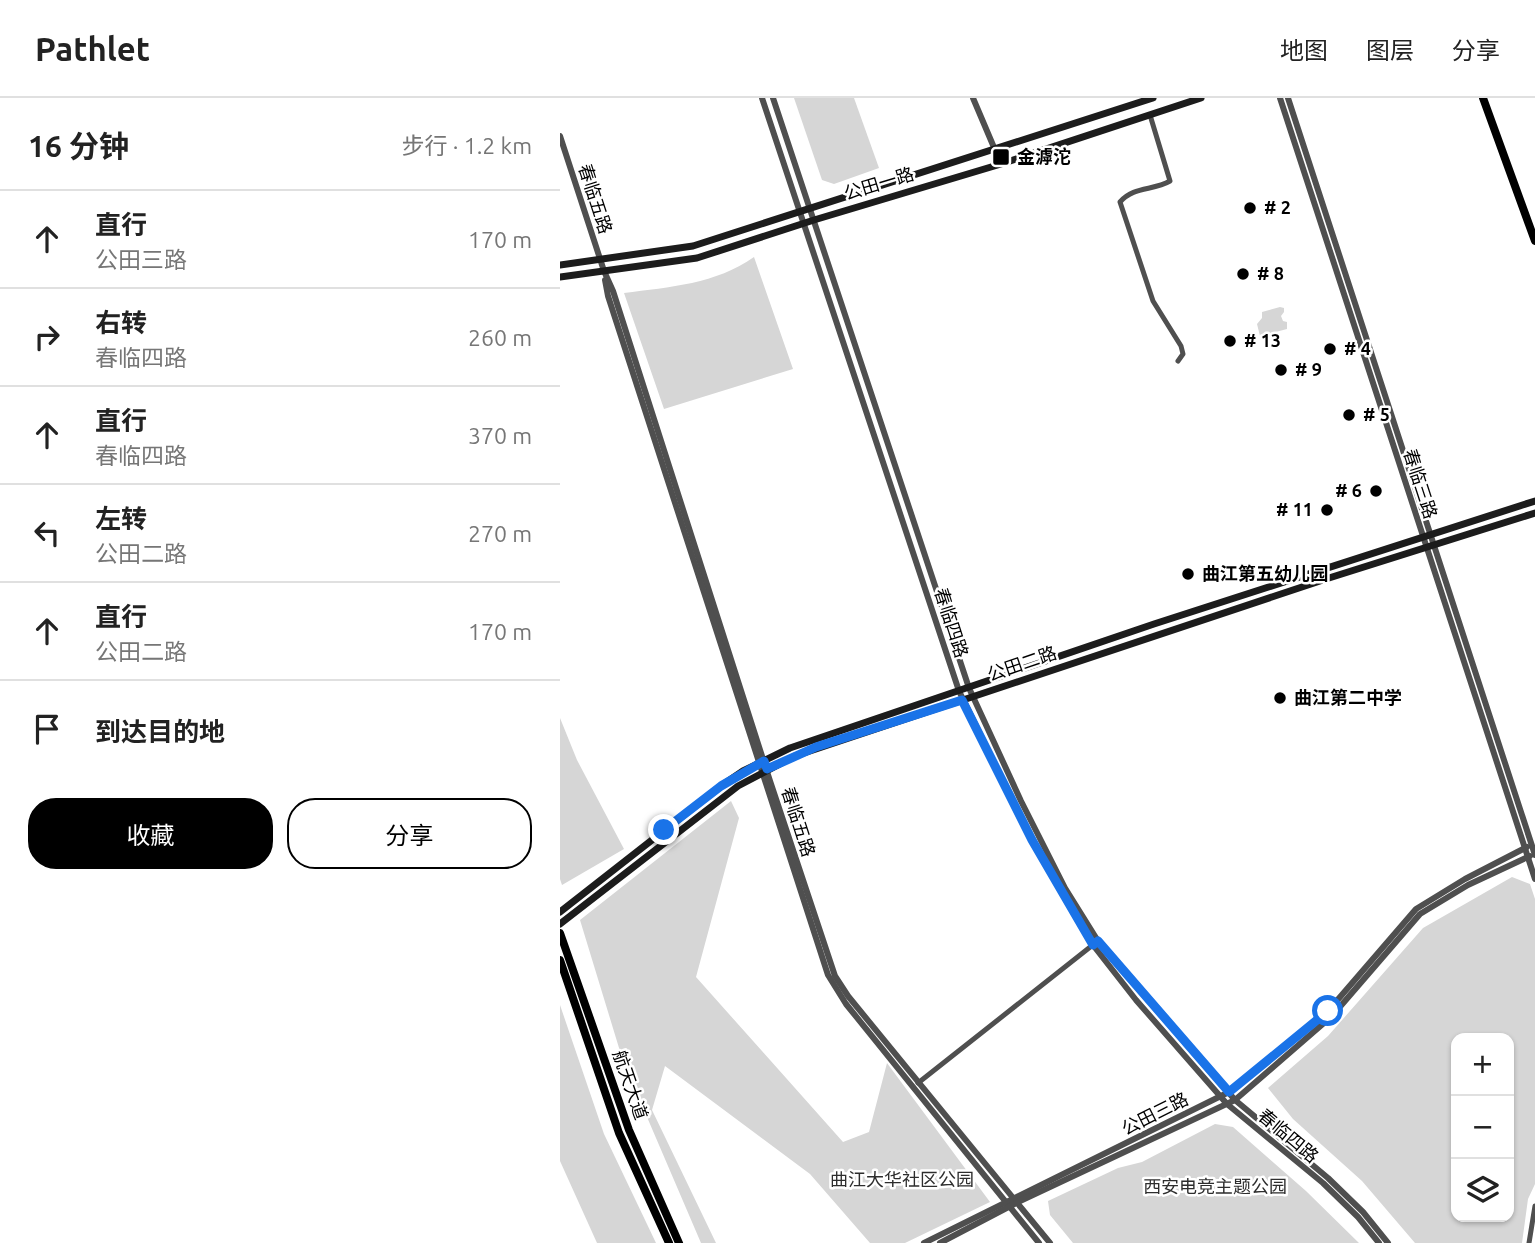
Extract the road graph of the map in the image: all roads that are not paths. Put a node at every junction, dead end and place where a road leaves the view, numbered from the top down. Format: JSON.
{"nodes":[{"id":1,"x":762,"y":98,"type":"edge"},
{"id":2,"x":774,"y":98,"type":"edge"},
{"id":3,"x":973,"y":98,"type":"edge"},
{"id":4,"x":1153,"y":98,"type":"edge"},
{"id":5,"x":1201,"y":98,"type":"edge"},
{"id":6,"x":1280,"y":98,"type":"edge"},
{"id":7,"x":1288,"y":98,"type":"edge"},
{"id":8,"x":1483,"y":98,"type":"edge"},
{"id":9,"x":1150,"y":115,"type":"junction"},
{"id":10,"x":560,"y":136,"type":"edge"},
{"id":11,"x":995,"y":150,"type":"junction"},
{"id":12,"x":1001,"y":164,"type":"junction"},
{"id":13,"x":810,"y":207,"type":"junction"},
{"id":14,"x":799,"y":211,"type":"junction"},
{"id":15,"x":814,"y":220,"type":"junction"},
{"id":16,"x":804,"y":223,"type":"junction"},
{"id":17,"x":1535,"y":241,"type":"edge"},
{"id":18,"x":600,"y":259,"type":"junction"},
{"id":19,"x":560,"y":265,"type":"edge"},
{"id":20,"x":604,"y":271,"type":"junction"},
{"id":21,"x":560,"y":277,"type":"edge"},
{"id":22,"x":1178,"y":361,"type":"dead end"},
{"id":23,"x":1535,"y":501,"type":"edge"},
{"id":24,"x":1535,"y":513,"type":"edge"},
{"id":25,"x":1426,"y":536,"type":"junction"},
{"id":26,"x":1429,"y":547,"type":"junction"},
{"id":27,"x":969,"y":688,"type":"junction"},
{"id":28,"x":959,"y":691,"type":"junction"},
{"id":29,"x":973,"y":697,"type":"junction"},
{"id":30,"x":962,"y":700,"type":"junction"},
{"id":31,"x":763,"y":766,"type":"junction"},
{"id":32,"x":1530,"y":845,"type":"edge"},
{"id":33,"x":1533,"y":855,"type":"edge"},
{"id":34,"x":1535,"y":879,"type":"edge"},
{"id":35,"x":560,"y":912,"type":"edge"},
{"id":36,"x":560,"y":925,"type":"edge"},
{"id":37,"x":560,"y":933,"type":"edge"},
{"id":38,"x":1096,"y":943,"type":"junction"},
{"id":39,"x":560,"y":960,"type":"edge"},
{"id":40,"x":916,"y":1085,"type":"junction"},
{"id":41,"x":1229,"y":1092,"type":"junction"},
{"id":42,"x":1220,"y":1097,"type":"junction"},
{"id":43,"x":1235,"y":1100,"type":"junction"},
{"id":44,"x":1227,"y":1104,"type":"junction"},
{"id":45,"x":1016,"y":1200,"type":"junction"},
{"id":46,"x":1008,"y":1205,"type":"junction"},
{"id":47,"x":1535,"y":1206,"type":"edge"},
{"id":48,"x":669,"y":1243,"type":"edge"},
{"id":49,"x":679,"y":1243,"type":"edge"},
{"id":50,"x":924,"y":1243,"type":"edge"},
{"id":51,"x":940,"y":1243,"type":"edge"},
{"id":52,"x":1039,"y":1243,"type":"edge"},
{"id":53,"x":1050,"y":1243,"type":"edge"},
{"id":54,"x":1378,"y":1243,"type":"edge"},
{"id":55,"x":1388,"y":1243,"type":"edge"},
{"id":56,"x":1529,"y":1243,"type":"edge"}],
"edges":[{"from":1,"to":14,"type":"street","name":"春临四路"},
{"from":2,"to":13,"type":"street","name":"春临四路"},
{"from":3,"to":11,"type":"street"},
{"from":4,"to":11,"type":"main road","name":"公田一路"},
{"from":5,"to":9,"type":"main road","name":"公田一路"},
{"from":6,"to":25,"type":"street","name":"春临三路"},
{"from":7,"to":25,"type":"street","name":"春临三路"},
{"from":8,"to":17,"type":"main road"},
{"from":9,"to":12,"type":"main road","name":"公田一路"},
{"from":9,"to":22,"type":"street"},
{"from":10,"to":18,"type":"street","name":"春临五路"},
{"from":11,"to":12,"type":"street"},
{"from":11,"to":13,"type":"main road","name":"公田一路"},
{"from":12,"to":15,"type":"main road","name":"公田一路"},
{"from":13,"to":14,"type":"main road","name":"公田一路"},
{"from":13,"to":15,"type":"street","name":"春临四路"},
{"from":14,"to":16,"type":"street","name":"春临四路"},
{"from":14,"to":18,"type":"main road","name":"公田一路"},
{"from":15,"to":16,"type":"main road","name":"公田一路"},
{"from":15,"to":27,"type":"street","name":"春临四路"},
{"from":16,"to":20,"type":"main road","name":"公田一路"},
{"from":16,"to":28,"type":"street","name":"春临四路"},
{"from":18,"to":19,"type":"main road","name":"公田一路"},
{"from":18,"to":20,"type":"street","name":"春临五路"},
{"from":20,"to":21,"type":"main road","name":"公田一路"},
{"from":20,"to":31,"type":"street","name":"春临五路"},
{"from":23,"to":25,"type":"main road","name":"公田二路"},
{"from":24,"to":26,"type":"main road","name":"公田二路"},
{"from":25,"to":26,"type":"street","name":"春临三路"},
{"from":25,"to":27,"type":"main road","name":"公田二路"},
{"from":26,"to":29,"type":"main road","name":"公田二路"},
{"from":26,"to":32,"type":"street","name":"春临三路"},
{"from":27,"to":28,"type":"main road","name":"公田二路"},
{"from":27,"to":29,"type":"street","name":"春临四路"},
{"from":28,"to":30,"type":"street","name":"春临四路"},
{"from":28,"to":31,"type":"main road","name":"公田二路"},
{"from":29,"to":30,"type":"main road","name":"公田二路"},
{"from":29,"to":38,"type":"street","name":"春临四路"},
{"from":30,"to":31,"type":"main road","name":"公田二路"},
{"from":30,"to":38,"type":"street","name":"春临四路"},
{"from":31,"to":35,"type":"main road","name":"公田二路"},
{"from":31,"to":36,"type":"main road","name":"公田二路"},
{"from":31,"to":40,"type":"street","name":"春临五路"},
{"from":32,"to":33,"type":"street","name":"春临三路"},
{"from":32,"to":41,"type":"street","name":"公田三路"},
{"from":33,"to":34,"type":"street","name":"春临三路"},
{"from":33,"to":43,"type":"street","name":"公田三路"},
{"from":37,"to":49,"type":"main road","name":"航天大道"},
{"from":38,"to":40,"type":"street"},
{"from":38,"to":41,"type":"street","name":"春临四路"},
{"from":38,"to":42,"type":"street","name":"春临四路"},
{"from":39,"to":48,"type":"main road","name":"航天大道"},
{"from":40,"to":45,"type":"street","name":"春临五路"},
{"from":40,"to":46,"type":"street","name":"春临五路"},
{"from":41,"to":42,"type":"street","name":"公田三路"},
{"from":41,"to":43,"type":"street","name":"春临四路"},
{"from":42,"to":44,"type":"street","name":"春临四路"},
{"from":42,"to":45,"type":"street","name":"公田三路"},
{"from":43,"to":44,"type":"street","name":"公田三路"},
{"from":43,"to":55,"type":"street","name":"春临四路"},
{"from":44,"to":45,"type":"street","name":"公田三路"},
{"from":44,"to":54,"type":"street","name":"春临四路"},
{"from":45,"to":46,"type":"street","name":"公田三路"},
{"from":45,"to":53,"type":"street","name":"春临五路"},
{"from":46,"to":50,"type":"street","name":"公田三路"},
{"from":46,"to":51,"type":"street","name":"公田三路"},
{"from":46,"to":52,"type":"street","name":"春临五路"},
{"from":47,"to":56,"type":"street"}]}
